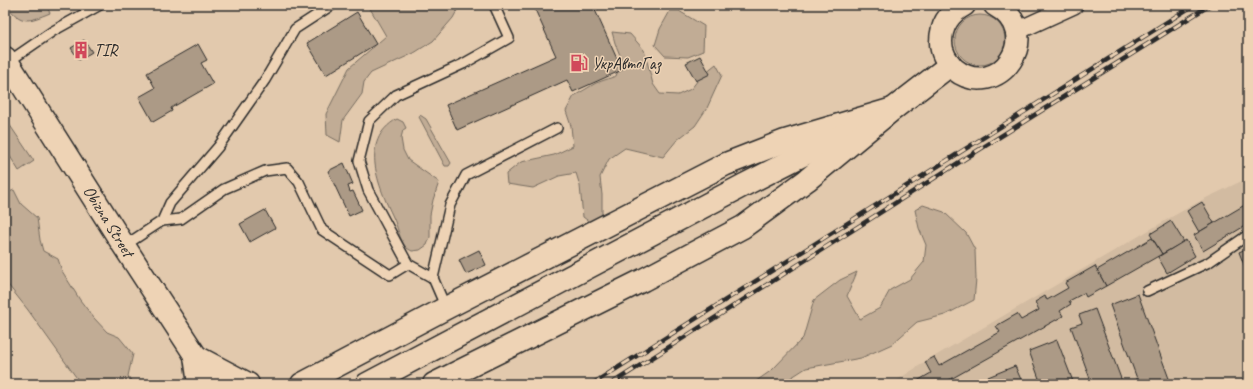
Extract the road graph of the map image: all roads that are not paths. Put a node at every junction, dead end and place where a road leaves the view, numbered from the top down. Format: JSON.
{"nodes":[{"id":1,"x":100,"y":5,"type":"edge"},
{"id":2,"x":332,"y":5,"type":"edge"},
{"id":3,"x":494,"y":5,"type":"edge"},
{"id":4,"x":964,"y":5,"type":"edge"},
{"id":5,"x":995,"y":5,"type":"edge"},
{"id":6,"x":1074,"y":5,"type":"edge"},
{"id":7,"x":1017,"y":31,"type":"junction"},
{"id":8,"x":6,"y":60,"type":"edge"},
{"id":9,"x":950,"y":65,"type":"junction"},
{"id":10,"x":894,"y":109,"type":"junction"},
{"id":11,"x":557,"y":128,"type":"dead end"},
{"id":12,"x":162,"y":221,"type":"junction"},
{"id":13,"x":1248,"y":235,"type":"edge"},
{"id":14,"x":124,"y":246,"type":"junction"},
{"id":15,"x":408,"y":264,"type":"junction"},
{"id":16,"x":433,"y":278,"type":"junction"},
{"id":17,"x":1147,"y":291,"type":"dead end"},
{"id":18,"x":446,"y":308,"type":"junction"},
{"id":19,"x":195,"y":356,"type":"junction"},
{"id":20,"x":199,"y":384,"type":"edge"},
{"id":21,"x":214,"y":384,"type":"edge"},
{"id":22,"x":248,"y":384,"type":"edge"},
{"id":23,"x":302,"y":384,"type":"edge"},
{"id":24,"x":367,"y":384,"type":"edge"},
{"id":25,"x":434,"y":384,"type":"edge"}],
"edges":[{"from":1,"to":8,"type":"lane"},
{"from":2,"to":12,"type":"lane"},
{"from":3,"to":15,"type":"lane"},
{"from":4,"to":9,"type":"main road"},
{"from":5,"to":7,"type":"main road"},
{"from":6,"to":7,"type":"street"},
{"from":7,"to":9,"type":"main road"},
{"from":8,"to":14,"type":"main road","name":"Obizna Street"},
{"from":9,"to":10,"type":"main road"},
{"from":10,"to":18,"type":"main road"},
{"from":10,"to":24,"type":"main road"},
{"from":10,"to":25,"type":"main road"},
{"from":11,"to":16,"type":"lane"},
{"from":12,"to":14,"type":"lane"},
{"from":12,"to":15,"type":"lane"},
{"from":13,"to":17,"type":"lane"},
{"from":14,"to":19,"type":"main road","name":"Obizna Street"},
{"from":15,"to":16,"type":"lane"},
{"from":16,"to":18,"type":"lane"},
{"from":18,"to":23,"type":"main road"},
{"from":19,"to":20,"type":"main road"},
{"from":19,"to":21,"type":"main road","name":"Obizna Street"},
{"from":19,"to":22,"type":"main road"}]}
